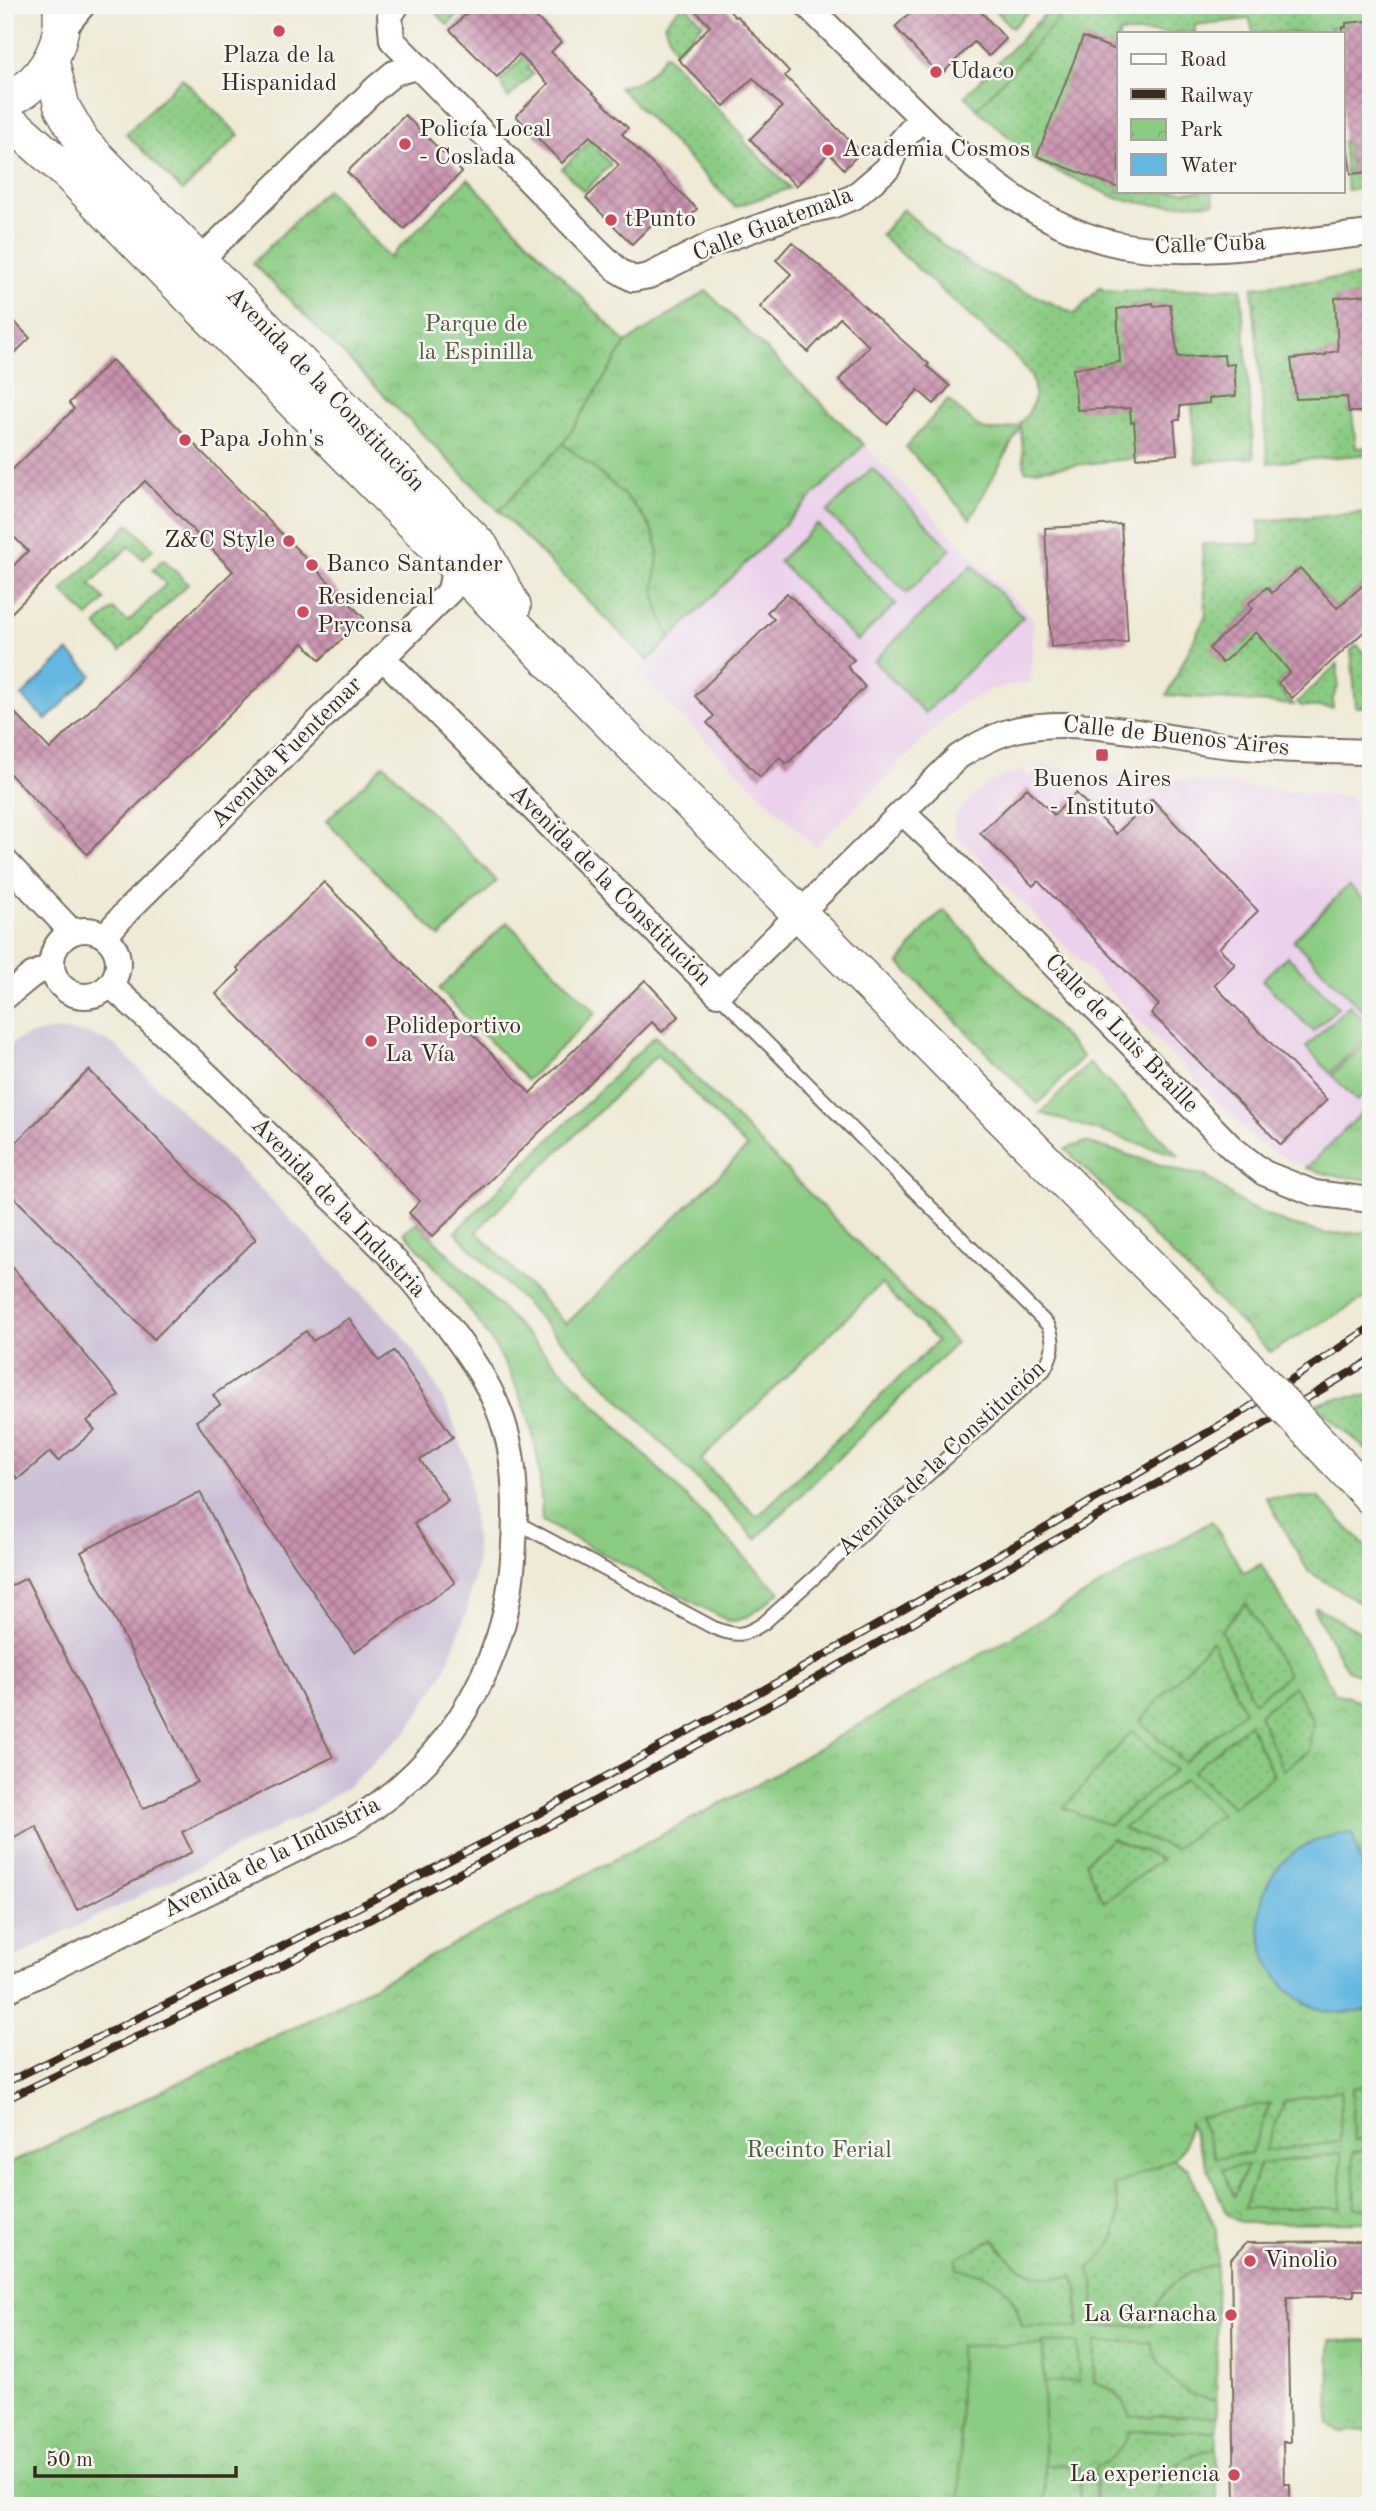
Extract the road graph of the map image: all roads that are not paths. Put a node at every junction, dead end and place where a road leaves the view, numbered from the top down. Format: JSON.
{"nodes":[{"id":1,"x":83,"y":5,"type":"edge"},
{"id":2,"x":397,"y":5,"type":"edge"},
{"id":3,"x":807,"y":5,"type":"edge"},
{"id":4,"x":57,"y":33,"type":"edge"},
{"id":5,"x":417,"y":67,"type":"junction"},
{"id":6,"x":5,"y":100,"type":"edge"},
{"id":7,"x":921,"y":118,"type":"junction"},
{"id":8,"x":5,"y":120,"type":"edge"},
{"id":9,"x":1371,"y":233,"type":"edge"},
{"id":10,"x":199,"y":261,"type":"junction"},
{"id":11,"x":455,"y":564,"type":"junction"},
{"id":12,"x":383,"y":658,"type":"junction"},
{"id":13,"x":607,"y":719,"type":"junction"},
{"id":14,"x":1371,"y":752,"type":"edge"},
{"id":15,"x":902,"y":813,"type":"junction"},
{"id":16,"x":5,"y":861,"type":"edge"},
{"id":17,"x":799,"y":913,"type":"junction"},
{"id":18,"x":72,"y":932,"type":"junction"},
{"id":19,"x":105,"y":936,"type":"junction"},
{"id":20,"x":51,"y":966,"type":"junction"},
{"id":21,"x":110,"y":985,"type":"junction"},
{"id":22,"x":718,"y":994,"type":"junction"},
{"id":23,"x":5,"y":997,"type":"edge"},
{"id":24,"x":1371,"y":1200,"type":"edge"},
{"id":25,"x":1361,"y":1486,"type":"edge"},
{"id":26,"x":514,"y":1521,"type":"junction"},
{"id":27,"x":5,"y":1991,"type":"edge"}],
"edges":[{"from":1,"to":4,"type":"street"},
{"from":2,"to":5,"type":"street","name":"Calle Guatemala"},
{"from":3,"to":7,"type":"street","name":"Calle Cuba"},
{"from":4,"to":6,"type":"street"},
{"from":4,"to":10,"type":"street","name":"Avenida de la Constitución"},
{"from":5,"to":7,"type":"street","name":"Calle Guatemala"},
{"from":5,"to":10,"type":"street"},
{"from":7,"to":9,"type":"street","name":"Calle Cuba"},
{"from":8,"to":11,"type":"street","name":"Avenida de la Constitución"},
{"from":10,"to":13,"type":"street","name":"Avenida de la Constitución"},
{"from":11,"to":12,"type":"street","name":"Avenida Fuentemar"},
{"from":11,"to":13,"type":"street","name":"Avenida de la Constitución"},
{"from":12,"to":19,"type":"street","name":"Avenida Fuentemar"},
{"from":12,"to":22,"type":"street","name":"Avenida de la Constitución"},
{"from":13,"to":17,"type":"street","name":"Avenida de la Constitución"},
{"from":14,"to":15,"type":"street","name":"Calle de Buenos Aires"},
{"from":15,"to":17,"type":"street","name":"Calle de Buenos Aires"},
{"from":15,"to":24,"type":"street","name":"Calle de Luis Braille"},
{"from":16,"to":18,"type":"street"},
{"from":17,"to":22,"type":"street","name":"Avenida de la Constitución"},
{"from":17,"to":25,"type":"street","name":"Avenida de la Constitución","bridge":true},
{"from":18,"to":19,"type":"street"},
{"from":18,"to":20,"type":"street"},
{"from":19,"to":21,"type":"street"},
{"from":20,"to":21,"type":"street"},
{"from":20,"to":23,"type":"street"},
{"from":21,"to":26,"type":"street","name":"Avenida de la Industria"},
{"from":22,"to":26,"type":"lane","name":"Avenida de la Constitución"},
{"from":26,"to":27,"type":"street","name":"Avenida de la Industria"}]}
